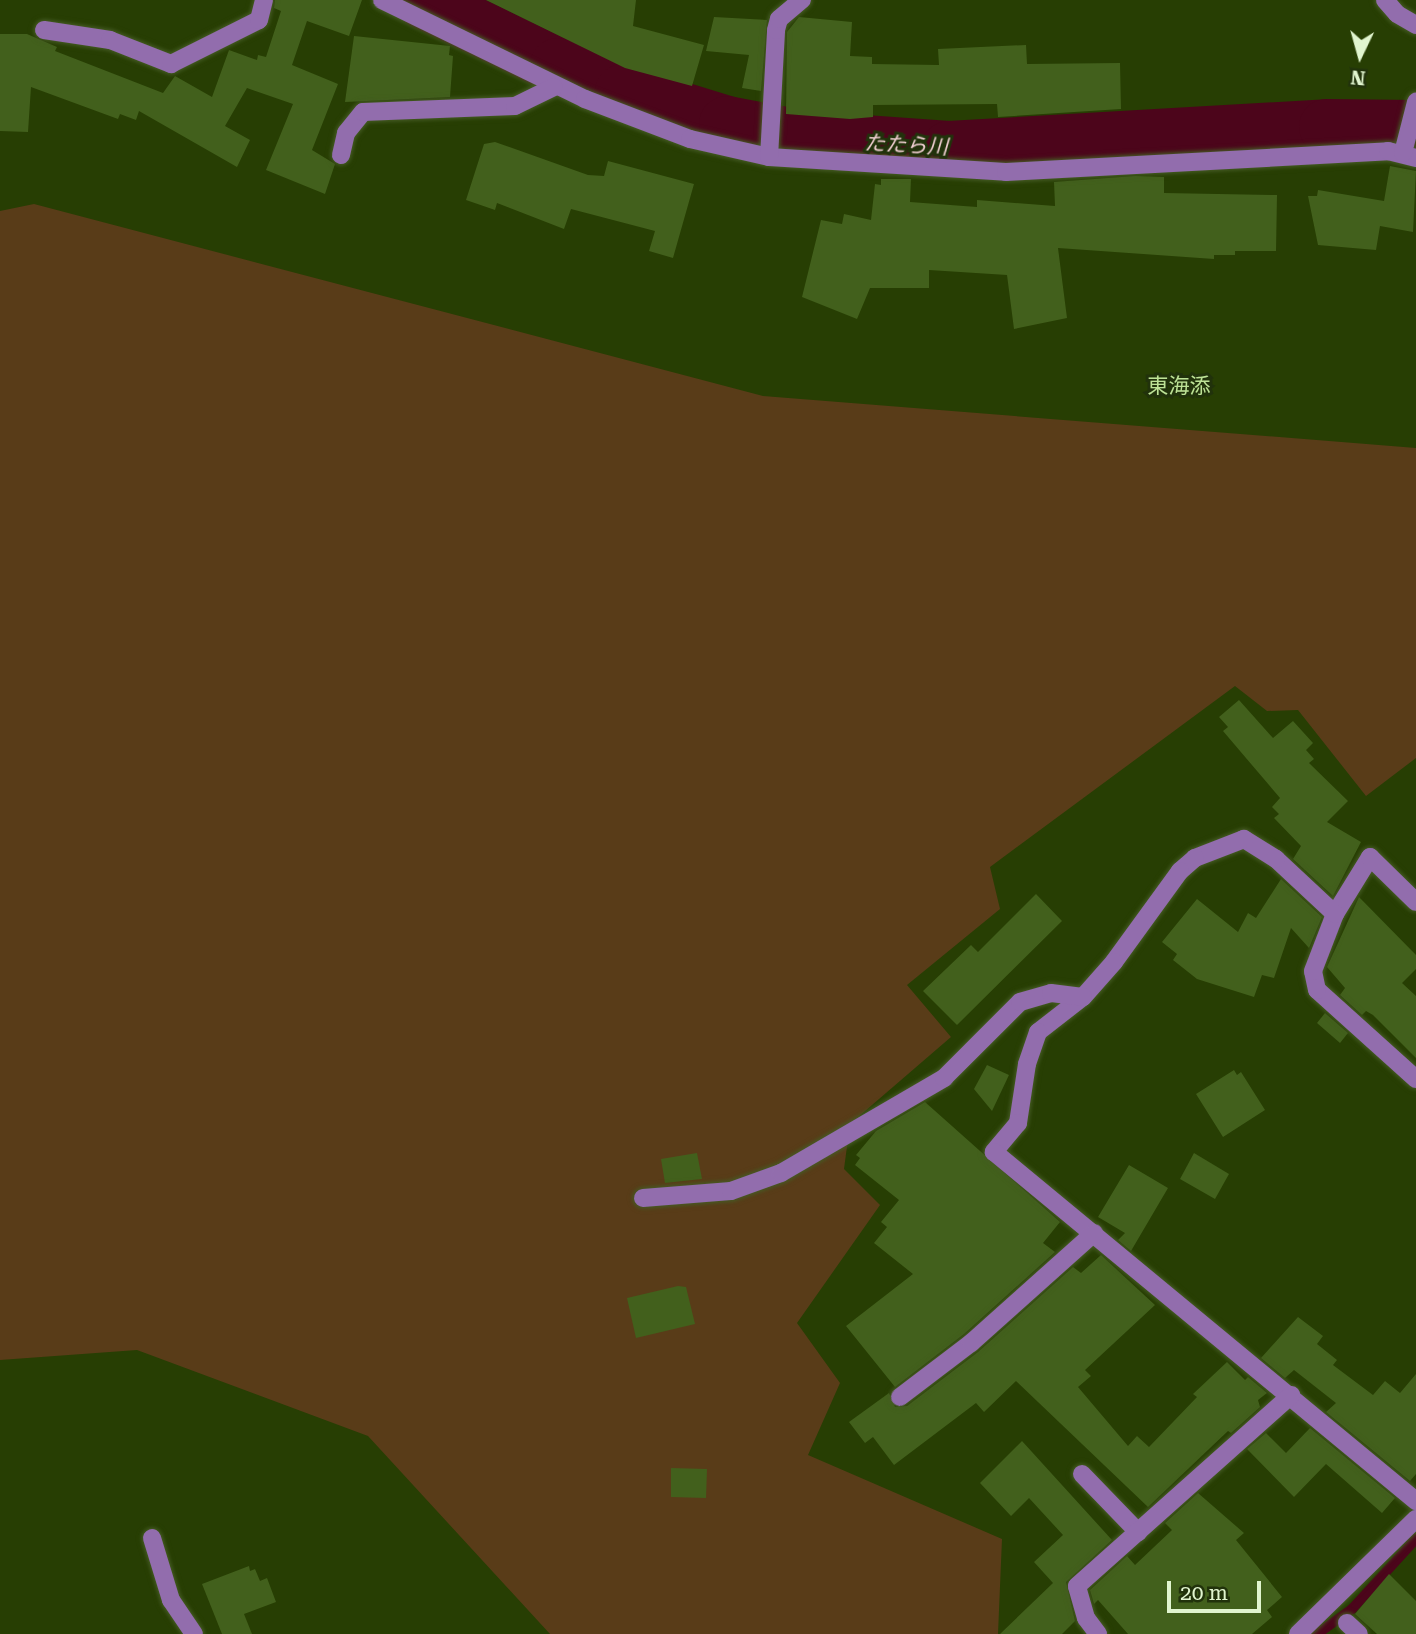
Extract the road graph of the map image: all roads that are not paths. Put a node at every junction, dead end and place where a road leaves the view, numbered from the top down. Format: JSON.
{"nodes":[{"id":1,"x":264,"y":0,"type":"edge"},
{"id":2,"x":382,"y":0,"type":"edge"},
{"id":3,"x":802,"y":0,"type":"edge"},
{"id":4,"x":1385,"y":0,"type":"edge"},
{"id":5,"x":1416,"y":24,"type":"edge"},
{"id":6,"x":44,"y":30,"type":"dead end"},
{"id":7,"x":555,"y":87,"type":"junction"},
{"id":8,"x":1415,"y":104,"type":"edge"},
{"id":9,"x":1408,"y":152,"type":"edge"},
{"id":10,"x":769,"y":153,"type":"junction"},
{"id":11,"x":341,"y":155,"type":"dead end"},
{"id":12,"x":1416,"y":902,"type":"edge"},
{"id":13,"x":1335,"y":914,"type":"junction"},
{"id":14,"x":1083,"y":997,"type":"junction"},
{"id":15,"x":1416,"y":1079,"type":"edge"},
{"id":16,"x":643,"y":1198,"type":"dead end"},
{"id":17,"x":1094,"y":1233,"type":"junction"},
{"id":18,"x":1291,"y":1395,"type":"junction"},
{"id":19,"x":900,"y":1397,"type":"dead end"},
{"id":20,"x":1082,"y":1474,"type":"dead end"},
{"id":21,"x":1416,"y":1501,"type":"edge"},
{"id":22,"x":1416,"y":1519,"type":"edge"},
{"id":23,"x":1138,"y":1532,"type":"junction"},
{"id":24,"x":152,"y":1538,"type":"dead end"},
{"id":25,"x":194,"y":1634,"type":"edge"},
{"id":26,"x":1098,"y":1634,"type":"edge"},
{"id":27,"x":1298,"y":1634,"type":"edge"}],
"edges":[{"from":1,"to":6,"type":"street"},
{"from":2,"to":7,"type":"street"},
{"from":3,"to":10,"type":"street"},
{"from":4,"to":5,"type":"street"},
{"from":7,"to":10,"type":"street"},
{"from":7,"to":11,"type":"street"},
{"from":8,"to":9,"type":"street"},
{"from":9,"to":10,"type":"street"},
{"from":12,"to":13,"type":"street"},
{"from":13,"to":14,"type":"street"},
{"from":13,"to":15,"type":"street"},
{"from":14,"to":16,"type":"street"},
{"from":14,"to":17,"type":"street"},
{"from":17,"to":18,"type":"street"},
{"from":17,"to":19,"type":"street"},
{"from":18,"to":21,"type":"street"},
{"from":18,"to":23,"type":"street"},
{"from":20,"to":23,"type":"street"},
{"from":22,"to":27,"type":"street"},
{"from":23,"to":26,"type":"street"},
{"from":24,"to":25,"type":"street"}]}
